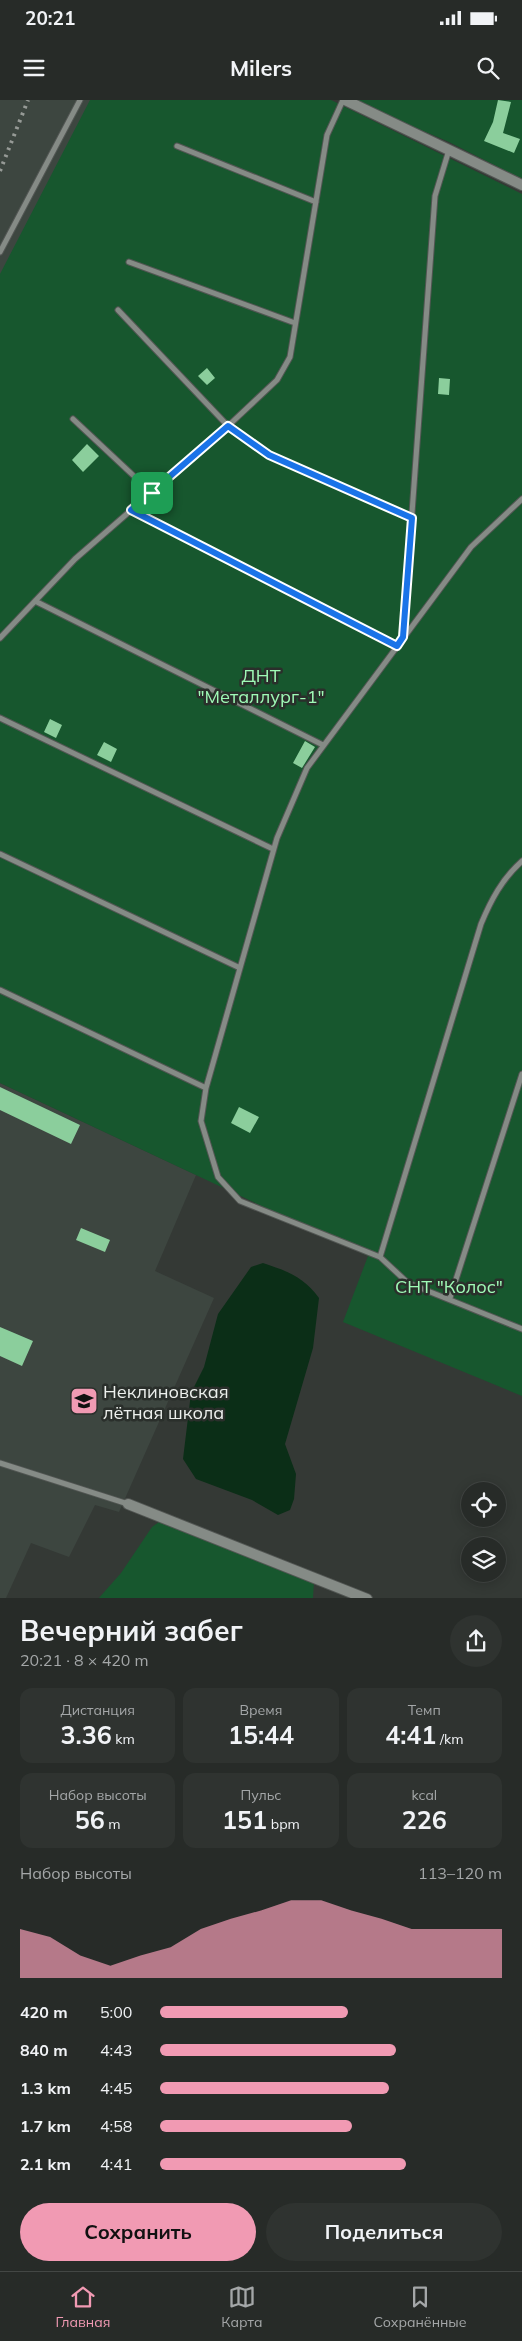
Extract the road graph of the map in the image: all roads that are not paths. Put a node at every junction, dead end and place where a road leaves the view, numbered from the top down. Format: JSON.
{"nodes":[{"id":1,"x":80,"y":100,"type":"edge"},
{"id":2,"x":344,"y":100,"type":"edge"},
{"id":3,"x":177,"y":146,"type":"dead end"},
{"id":4,"x":449,"y":150,"type":"junction"},
{"id":5,"x":522,"y":185,"type":"edge"},
{"id":6,"x":316,"y":202,"type":"junction"},
{"id":7,"x":0,"y":252,"type":"edge"},
{"id":8,"x":130,"y":262,"type":"dead end"},
{"id":9,"x":118,"y":310,"type":"dead end"},
{"id":10,"x":295,"y":323,"type":"junction"},
{"id":11,"x":73,"y":419,"type":"dead end"},
{"id":12,"x":228,"y":426,"type":"junction"},
{"id":13,"x":152,"y":493,"type":"junction"},
{"id":14,"x":522,"y":499,"type":"edge"},
{"id":15,"x":131,"y":510,"type":"junction"},
{"id":16,"x":412,"y":518,"type":"junction"},
{"id":17,"x":35,"y":601,"type":"junction"},
{"id":18,"x":403,"y":637,"type":"junction"},
{"id":19,"x":0,"y":638,"type":"edge"},
{"id":20,"x":397,"y":646,"type":"junction"},
{"id":21,"x":0,"y":718,"type":"edge"},
{"id":22,"x":323,"y":745,"type":"junction"},
{"id":23,"x":273,"y":849,"type":"junction"},
{"id":24,"x":0,"y":854,"type":"edge"},
{"id":25,"x":522,"y":861,"type":"edge"},
{"id":26,"x":240,"y":968,"type":"junction"},
{"id":27,"x":0,"y":990,"type":"edge"},
{"id":28,"x":522,"y":1074,"type":"edge"},
{"id":29,"x":206,"y":1088,"type":"junction"},
{"id":30,"x":380,"y":1257,"type":"junction"},
{"id":31,"x":450,"y":1298,"type":"junction"},
{"id":32,"x":522,"y":1329,"type":"edge"},
{"id":33,"x":0,"y":1463,"type":"edge"},
{"id":34,"x":128,"y":1504,"type":"joint"},
{"id":35,"x":367,"y":1598,"type":"edge"}],
"edges":[{"from":1,"to":7,"type":"lane"},
{"from":2,"to":4,"type":"street"},
{"from":2,"to":6,"type":"lane"},
{"from":3,"to":6,"type":"lane"},
{"from":4,"to":5,"type":"street"},
{"from":4,"to":16,"type":"lane"},
{"from":6,"to":10,"type":"lane"},
{"from":8,"to":10,"type":"lane"},
{"from":9,"to":12,"type":"lane"},
{"from":10,"to":12,"type":"lane"},
{"from":11,"to":13,"type":"lane"},
{"from":12,"to":13,"type":"lane"},
{"from":12,"to":16,"type":"lane"},
{"from":13,"to":15,"type":"lane"},
{"from":14,"to":18,"type":"lane"},
{"from":15,"to":17,"type":"lane"},
{"from":15,"to":20,"type":"lane"},
{"from":16,"to":18,"type":"lane"},
{"from":17,"to":19,"type":"lane"},
{"from":17,"to":22,"type":"lane"},
{"from":18,"to":20,"type":"lane"},
{"from":20,"to":22,"type":"lane"},
{"from":21,"to":23,"type":"lane"},
{"from":22,"to":23,"type":"lane"},
{"from":23,"to":26,"type":"lane"},
{"from":24,"to":26,"type":"lane"},
{"from":25,"to":30,"type":"lane"},
{"from":26,"to":29,"type":"lane"},
{"from":27,"to":29,"type":"lane"},
{"from":28,"to":31,"type":"lane"},
{"from":29,"to":30,"type":"lane"},
{"from":30,"to":31,"type":"lane"},
{"from":31,"to":32,"type":"lane"},
{"from":33,"to":34,"type":"lane"},
{"from":34,"to":35,"type":"street"}]}
